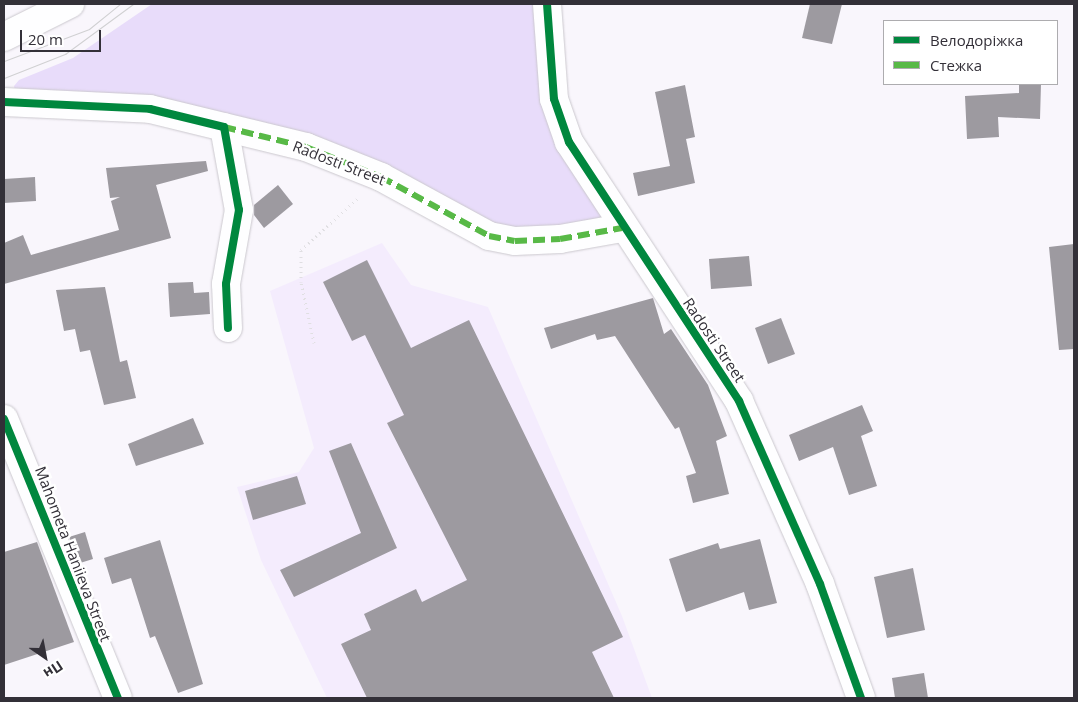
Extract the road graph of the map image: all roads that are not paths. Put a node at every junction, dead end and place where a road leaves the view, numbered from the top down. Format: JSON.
{"nodes":[{"id":1,"x":70,"y":4,"type":"edge"},
{"id":2,"x":547,"y":4,"type":"edge"},
{"id":3,"x":4,"y":37,"type":"edge"},
{"id":4,"x":4,"y":102,"type":"edge"},
{"id":5,"x":224,"y":127,"type":"junction"},
{"id":6,"x":622,"y":228,"type":"junction"},
{"id":7,"x":228,"y":328,"type":"dead end"},
{"id":8,"x":4,"y":419,"type":"edge"},
{"id":9,"x":118,"y":698,"type":"edge"},
{"id":10,"x":861,"y":698,"type":"edge"}],
"edges":[{"from":1,"to":3,"type":"street"},
{"from":2,"to":6,"type":"street","name":"Radosti Street"},
{"from":4,"to":5,"type":"street"},
{"from":5,"to":6,"type":"street","name":"Radosti Street"},
{"from":5,"to":7,"type":"street"},
{"from":6,"to":10,"type":"street","name":"Radosti Street"},
{"from":8,"to":9,"type":"street","name":"Mahometa Haniieva Street"}]}
